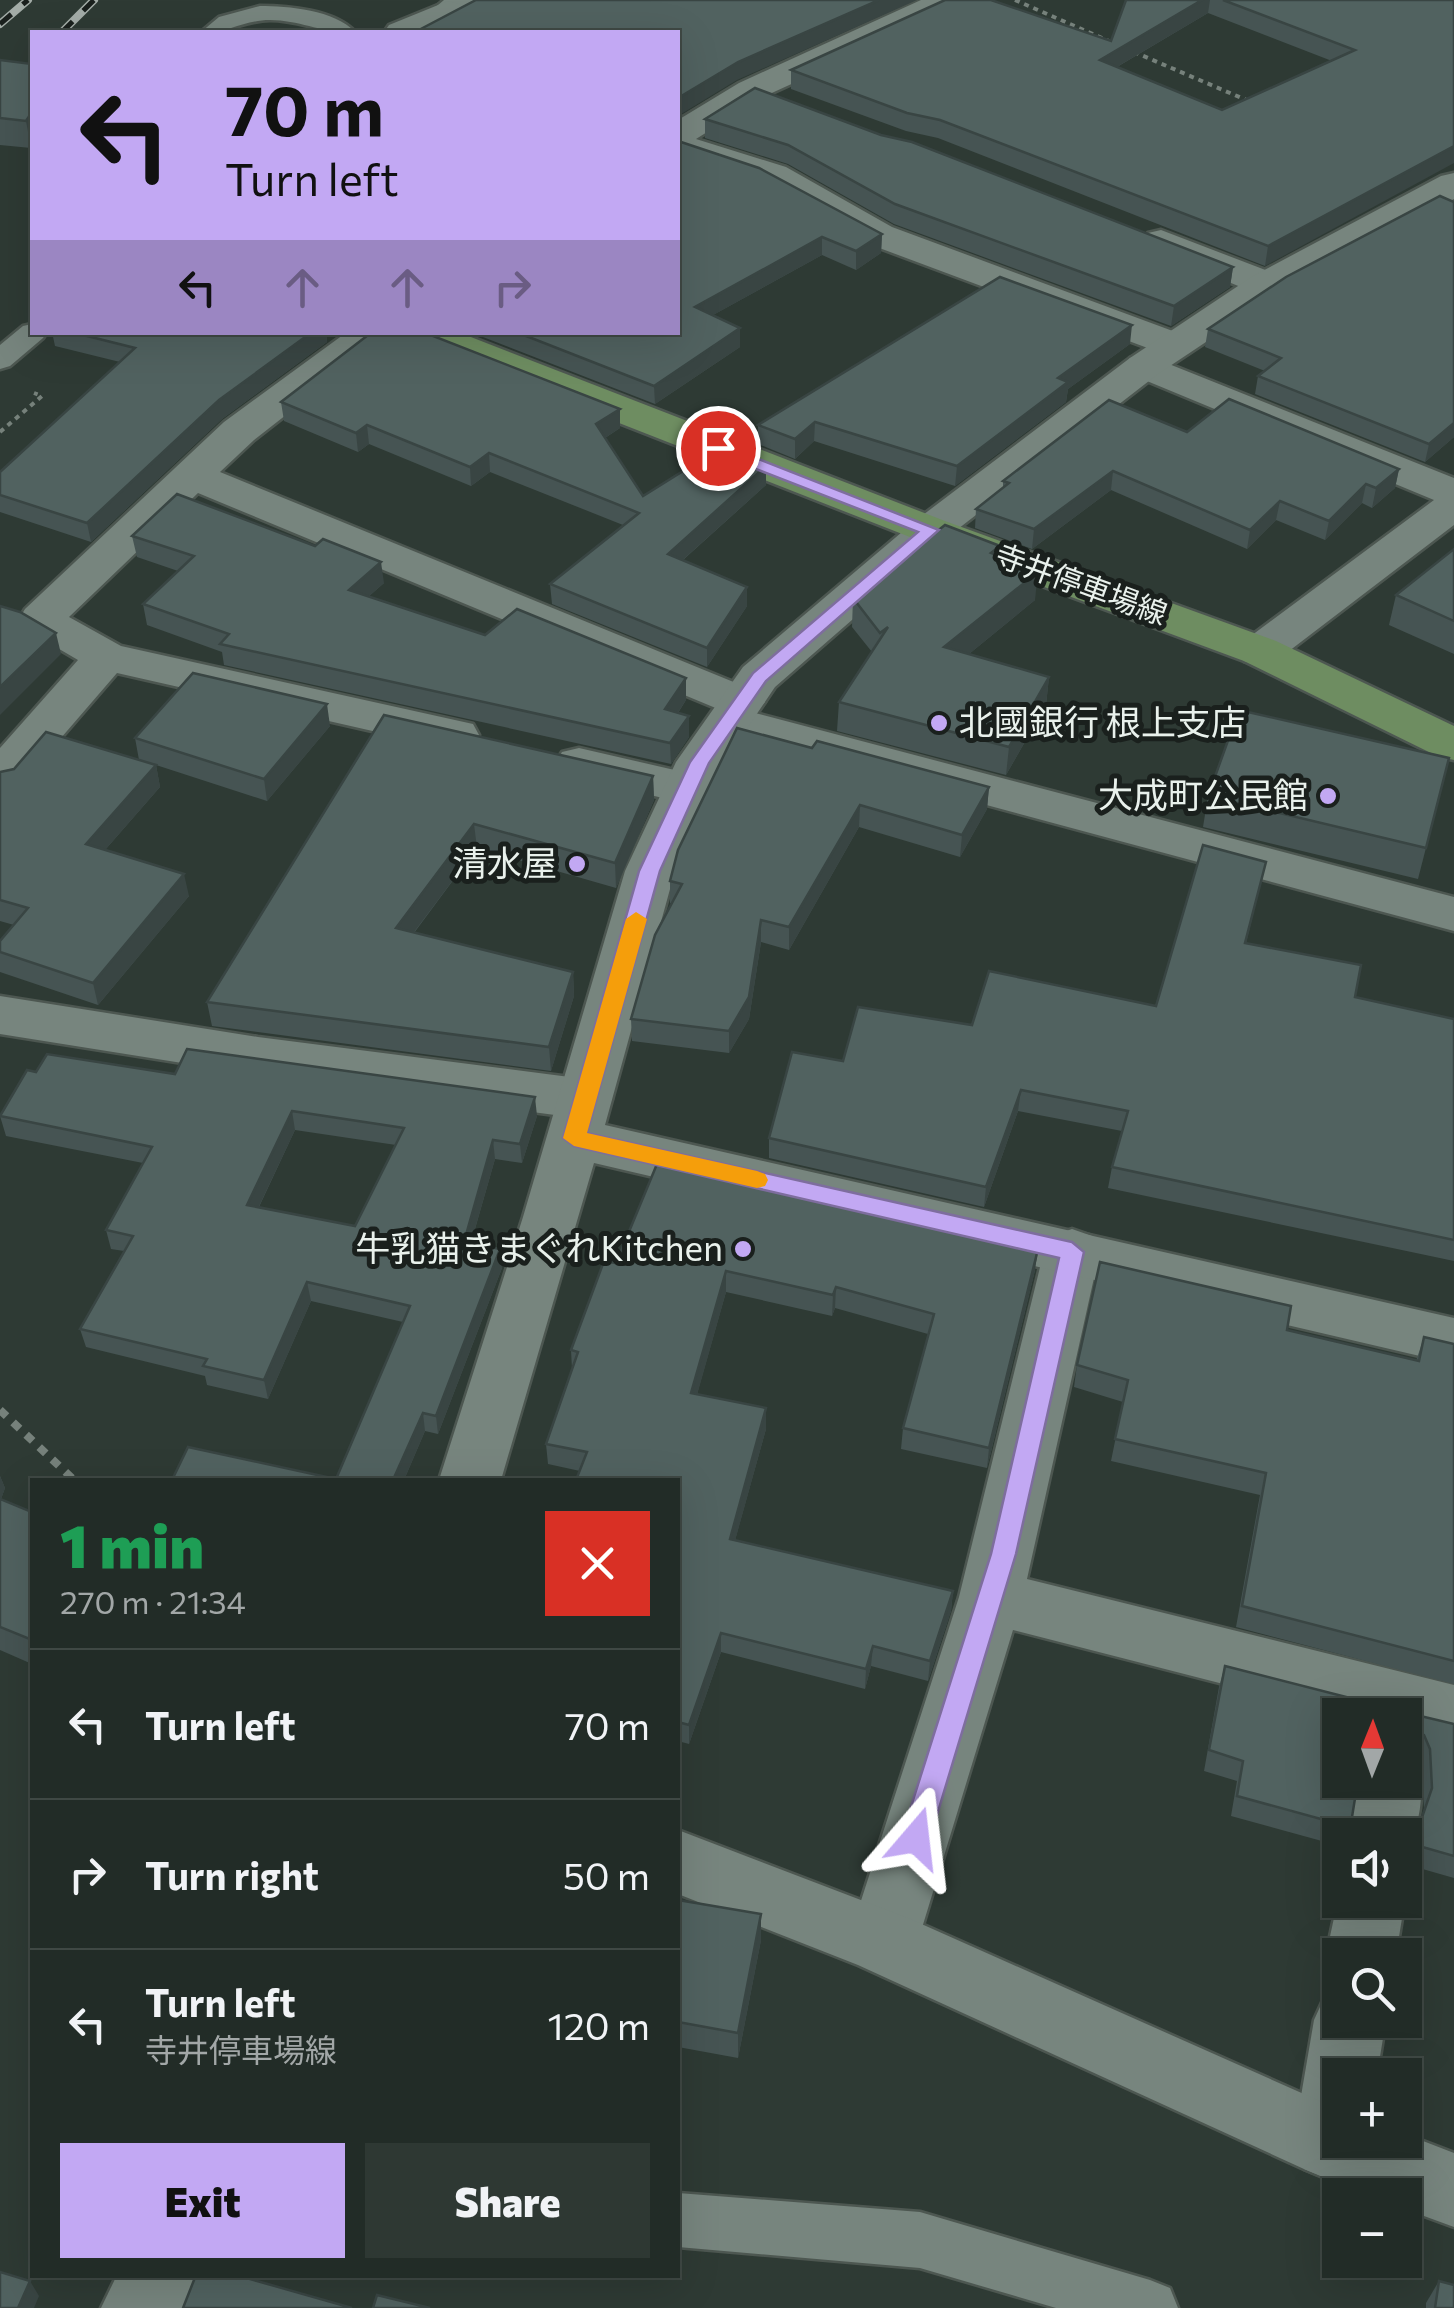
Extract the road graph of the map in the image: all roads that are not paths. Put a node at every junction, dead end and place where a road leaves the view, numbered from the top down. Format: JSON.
{"nodes":[{"id":1,"x":948,"y":0,"type":"edge"},
{"id":2,"x":459,"y":5,"type":"edge"},
{"id":3,"x":216,"y":30,"type":"edge"},
{"id":4,"x":338,"y":30,"type":"edge"},
{"id":5,"x":405,"y":30,"type":"edge"},
{"id":6,"x":750,"y":90,"type":"junction"},
{"id":7,"x":804,"y":110,"type":"edge"},
{"id":8,"x":680,"y":133,"type":"edge"},
{"id":9,"x":1454,"y":184,"type":"edge"},
{"id":10,"x":1128,"y":228,"type":"edge"},
{"id":11,"x":1267,"y":284,"type":"junction"},
{"id":12,"x":30,"y":335,"type":"edge"},
{"id":13,"x":368,"y":335,"type":"edge"},
{"id":14,"x":429,"y":335,"type":"edge"},
{"id":15,"x":1159,"y":356,"type":"junction"},
{"id":16,"x":0,"y":360,"type":"edge"},
{"id":17,"x":194,"y":477,"type":"junction"},
{"id":18,"x":1454,"y":492,"type":"edge"},
{"id":19,"x":1454,"y":505,"type":"edge"},
{"id":20,"x":930,"y":530,"type":"junction"},
{"id":21,"x":1260,"y":651,"type":"junction"},
{"id":22,"x":106,"y":657,"type":"junction"},
{"id":23,"x":735,"y":712,"type":"junction"},
{"id":24,"x":1454,"y":745,"type":"edge"},
{"id":25,"x":0,"y":778,"type":"edge"},
{"id":26,"x":688,"y":788,"type":"junction"},
{"id":27,"x":1454,"y":914,"type":"edge"},
{"id":28,"x":0,"y":1015,"type":"edge"},
{"id":29,"x":580,"y":1118,"type":"junction"},
{"id":30,"x":1072,"y":1252,"type":"junction"},
{"id":31,"x":1454,"y":1341,"type":"edge"},
{"id":32,"x":471,"y":1478,"type":"edge"},
{"id":33,"x":991,"y":1597,"type":"junction"},
{"id":34,"x":1374,"y":1698,"type":"edge"},
{"id":35,"x":680,"y":1863,"type":"edge"},
{"id":36,"x":883,"y":1941,"type":"junction"},
{"id":37,"x":1322,"y":2095,"type":"edge"},
{"id":38,"x":1412,"y":2158,"type":"edge"},
{"id":39,"x":1454,"y":2190,"type":"edge"},
{"id":40,"x":680,"y":2220,"type":"edge"},
{"id":41,"x":163,"y":2278,"type":"edge"},
{"id":42,"x":140,"y":2308,"type":"edge"},
{"id":43,"x":1150,"y":2308,"type":"edge"}],
"edges":[{"from":1,"to":6,"type":"street"},
{"from":2,"to":5,"type":"street"},
{"from":3,"to":4,"type":"lane"},
{"from":6,"to":7,"type":"street"},
{"from":6,"to":8,"type":"street"},
{"from":8,"to":15,"type":"street"},
{"from":9,"to":11,"type":"street"},
{"from":10,"to":11,"type":"street"},
{"from":11,"to":15,"type":"street"},
{"from":12,"to":16,"type":"lane"},
{"from":13,"to":17,"type":"street"},
{"from":14,"to":20,"type":"main road","name":"寺井停車場線"},
{"from":15,"to":18,"type":"street"},
{"from":15,"to":20,"type":"street"},
{"from":17,"to":22,"type":"street"},
{"from":17,"to":23,"type":"street"},
{"from":19,"to":21,"type":"street"},
{"from":20,"to":21,"type":"main road","name":"寺井停車場線"},
{"from":20,"to":23,"type":"street"},
{"from":21,"to":24,"type":"main road","name":"寺井停車場線"},
{"from":22,"to":25,"type":"street"},
{"from":22,"to":26,"type":"street"},
{"from":23,"to":26,"type":"street"},
{"from":23,"to":27,"type":"street"},
{"from":26,"to":29,"type":"street"},
{"from":28,"to":29,"type":"street"},
{"from":29,"to":30,"type":"street"},
{"from":29,"to":32,"type":"street"},
{"from":30,"to":31,"type":"street"},
{"from":30,"to":33,"type":"street"},
{"from":33,"to":34,"type":"street"},
{"from":33,"to":36,"type":"street"},
{"from":35,"to":36,"type":"street"},
{"from":36,"to":37,"type":"street"},
{"from":38,"to":39,"type":"street"},
{"from":40,"to":43,"type":"lane"},
{"from":41,"to":42,"type":"street"}]}
